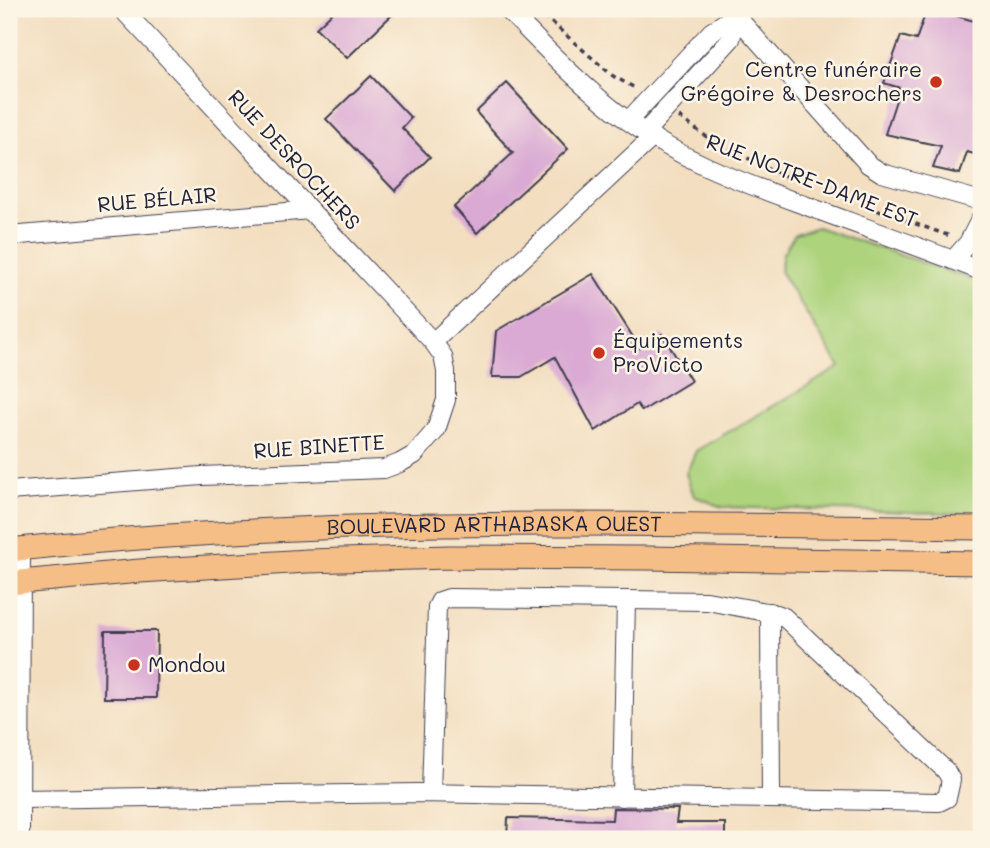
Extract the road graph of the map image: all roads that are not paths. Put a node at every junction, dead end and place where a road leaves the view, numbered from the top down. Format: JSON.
{"nodes":[{"id":1,"x":122,"y":9,"type":"edge"},
{"id":2,"x":507,"y":9,"type":"edge"},
{"id":3,"x":741,"y":13,"type":"edge"},
{"id":4,"x":628,"y":121,"type":"junction"},
{"id":5,"x":649,"y":135,"type":"junction"},
{"id":6,"x":981,"y":201,"type":"edge"},
{"id":7,"x":310,"y":210,"type":"junction"},
{"id":8,"x":981,"y":218,"type":"edge"},
{"id":9,"x":9,"y":236,"type":"edge"},
{"id":10,"x":953,"y":260,"type":"junction"},
{"id":11,"x":981,"y":271,"type":"edge"},
{"id":12,"x":433,"y":342,"type":"junction"},
{"id":13,"x":9,"y":491,"type":"edge"},
{"id":14,"x":981,"y":528,"type":"edge"},
{"id":15,"x":15,"y":550,"type":"edge"},
{"id":16,"x":981,"y":563,"type":"edge"},
{"id":17,"x":15,"y":582,"type":"edge"},
{"id":18,"x":626,"y":600,"type":"junction"},
{"id":19,"x":770,"y":612,"type":"junction"},
{"id":20,"x":431,"y":793,"type":"junction"},
{"id":21,"x":622,"y":797,"type":"junction"},
{"id":22,"x":21,"y":799,"type":"junction"},
{"id":23,"x":771,"y":799,"type":"junction"},
{"id":24,"x":20,"y":839,"type":"edge"}],
"edges":[{"from":1,"to":7,"type":"street","name":"RUE DESROCHERS"},
{"from":2,"to":4,"type":"street","name":"RUE NOTRE-DAME EST"},
{"from":3,"to":4,"type":"street"},
{"from":3,"to":5,"type":"street"},
{"from":3,"to":6,"type":"street"},
{"from":4,"to":5,"type":"street","name":"RUE NOTRE-DAME EST"},
{"from":5,"to":10,"type":"street","name":"RUE NOTRE-DAME EST"},
{"from":5,"to":12,"type":"street"},
{"from":7,"to":9,"type":"street","name":"RUE BÉLAIR"},
{"from":7,"to":12,"type":"street","name":"RUE DESROCHERS"},
{"from":8,"to":10,"type":"street"},
{"from":10,"to":11,"type":"street","name":"RUE NOTRE-DAME EST"},
{"from":12,"to":13,"type":"street","name":"RUE BINETTE"},
{"from":14,"to":15,"type":"main road","name":"BOULEVARD ARTHABASKA OUEST"},
{"from":15,"to":17,"type":"street"},
{"from":16,"to":17,"type":"main road","name":"BOULEVARD ARTHABASKA OUEST"},
{"from":17,"to":22,"type":"street"},
{"from":18,"to":19,"type":"street"},
{"from":18,"to":20,"type":"street"},
{"from":18,"to":21,"type":"street"},
{"from":19,"to":23,"type":"street"},
{"from":19,"to":23,"type":"street"},
{"from":20,"to":21,"type":"street"},
{"from":20,"to":22,"type":"street"},
{"from":21,"to":23,"type":"street"},
{"from":22,"to":24,"type":"street"}]}
